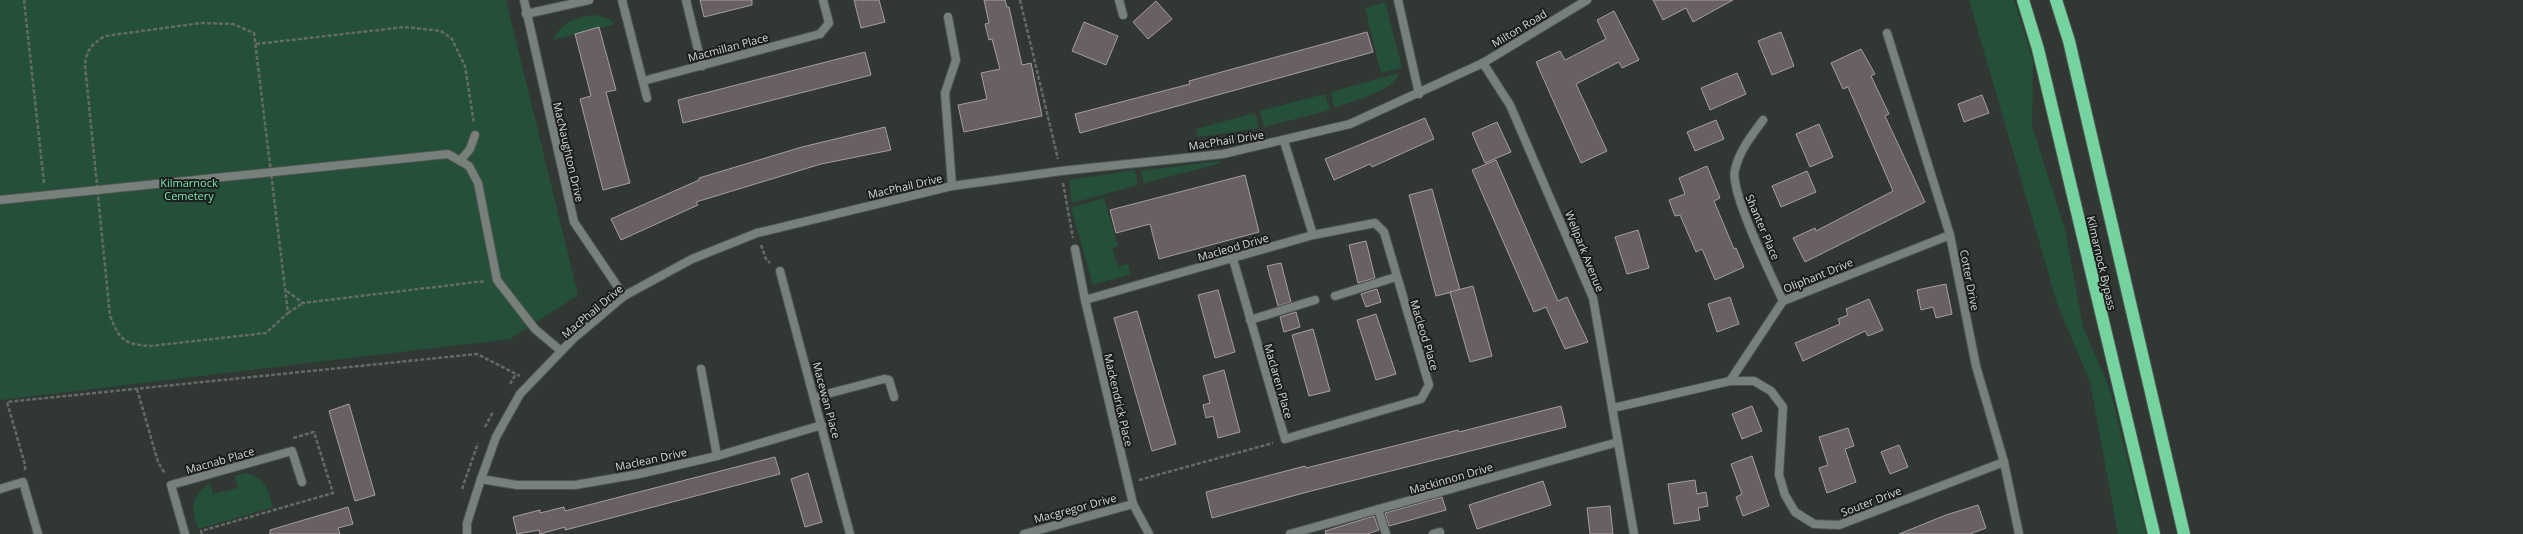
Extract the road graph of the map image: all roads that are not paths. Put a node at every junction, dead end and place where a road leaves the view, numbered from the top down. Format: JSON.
{"nodes":[{"id":1,"x":524,"y":0,"type":"edge"},
{"id":2,"x":589,"y":0,"type":"edge"},
{"id":3,"x":622,"y":0,"type":"edge"},
{"id":4,"x":686,"y":0,"type":"edge"},
{"id":5,"x":823,"y":0,"type":"edge"},
{"id":6,"x":1119,"y":0,"type":"edge"},
{"id":7,"x":1398,"y":0,"type":"edge"},
{"id":8,"x":1587,"y":0,"type":"edge"},
{"id":9,"x":2022,"y":0,"type":"edge"},
{"id":10,"x":2056,"y":0,"type":"edge"},
{"id":11,"x":526,"y":14,"type":"junction"},
{"id":12,"x":1123,"y":15,"type":"dead end"},
{"id":13,"x":948,"y":17,"type":"dead end"},
{"id":14,"x":1887,"y":33,"type":"dead end"},
{"id":15,"x":1483,"y":63,"type":"junction"},
{"id":16,"x":702,"y":66,"type":"junction"},
{"id":17,"x":643,"y":81,"type":"junction"},
{"id":18,"x":1419,"y":94,"type":"junction"},
{"id":19,"x":647,"y":98,"type":"dead end"},
{"id":20,"x":1763,"y":120,"type":"dead end"},
{"id":21,"x":475,"y":135,"type":"road end"},
{"id":22,"x":1284,"y":141,"type":"junction"},
{"id":23,"x":460,"y":161,"type":"junction"},
{"id":24,"x":952,"y":186,"type":"junction"},
{"id":25,"x":0,"y":200,"type":"edge"},
{"id":26,"x":1384,"y":232,"type":"joint"},
{"id":27,"x":1313,"y":235,"type":"junction"},
{"id":28,"x":1950,"y":235,"type":"junction"},
{"id":29,"x":1075,"y":249,"type":"road end"},
{"id":30,"x":1233,"y":259,"type":"junction"},
{"id":31,"x":780,"y":271,"type":"road end"},
{"id":32,"x":1396,"y":277,"type":"junction"},
{"id":33,"x":624,"y":296,"type":"junction"},
{"id":34,"x":1335,"y":296,"type":"dead end"},
{"id":35,"x":1085,"y":300,"type":"junction"},
{"id":36,"x":1315,"y":300,"type":"dead end"},
{"id":37,"x":1783,"y":301,"type":"junction"},
{"id":38,"x":1250,"y":320,"type":"junction"},
{"id":39,"x":561,"y":352,"type":"junction"},
{"id":40,"x":702,"y":369,"type":"dead end"},
{"id":41,"x":1730,"y":381,"type":"junction"},
{"id":42,"x":815,"y":397,"type":"junction"},
{"id":43,"x":894,"y":397,"type":"dead end"},
{"id":44,"x":1613,"y":408,"type":"junction"},
{"id":45,"x":822,"y":425,"type":"junction"},
{"id":46,"x":1285,"y":439,"type":"joint"},
{"id":47,"x":1618,"y":442,"type":"junction"},
{"id":48,"x":717,"y":456,"type":"junction"},
{"id":49,"x":2004,"y":462,"type":"junction"},
{"id":50,"x":481,"y":478,"type":"junction"},
{"id":51,"x":302,"y":482,"type":"dead end"},
{"id":52,"x":0,"y":489,"type":"edge"},
{"id":53,"x":1132,"y":504,"type":"junction"},
{"id":54,"x":1378,"y":509,"type":"junction"},
{"id":55,"x":38,"y":534,"type":"edge"},
{"id":56,"x":185,"y":534,"type":"edge"},
{"id":57,"x":467,"y":534,"type":"edge"},
{"id":58,"x":850,"y":534,"type":"edge"},
{"id":59,"x":1024,"y":534,"type":"edge"},
{"id":60,"x":1149,"y":534,"type":"edge"},
{"id":61,"x":1290,"y":534,"type":"edge"},
{"id":62,"x":1386,"y":534,"type":"edge"},
{"id":63,"x":1634,"y":534,"type":"edge"},
{"id":64,"x":2019,"y":534,"type":"edge"},
{"id":65,"x":2154,"y":534,"type":"edge"},
{"id":66,"x":2184,"y":534,"type":"edge"}],
"edges":[{"from":1,"to":11,"type":"street","name":"MacNaughton Drive"},
{"from":2,"to":11,"type":"street"},
{"from":3,"to":17,"type":"street"},
{"from":4,"to":16,"type":"street"},
{"from":5,"to":16,"type":"street","name":"Macmillan Place"},
{"from":6,"to":12,"type":"street"},
{"from":7,"to":18,"type":"street"},
{"from":8,"to":15,"type":"street","name":"Milton Road"},
{"from":9,"to":65,"type":"highway","name":"Kilmarnock Bypass"},
{"from":10,"to":66,"type":"highway","name":"Kilmarnock Bypass"},
{"from":11,"to":33,"type":"street","name":"MacNaughton Drive"},
{"from":13,"to":24,"type":"street"},
{"from":14,"to":28,"type":"street","name":"Cotter Drive"},
{"from":15,"to":18,"type":"street","name":"MacPhail Drive"},
{"from":15,"to":44,"type":"street","name":"Wellpark Avenue"},
{"from":16,"to":17,"type":"street","name":"Macmillan Place"},
{"from":17,"to":19,"type":"street"},
{"from":18,"to":22,"type":"street","name":"MacPhail Drive"},
{"from":20,"to":37,"type":"street","name":"Shanter Place"},
{"from":21,"to":23,"type":"street"},
{"from":22,"to":24,"type":"street","name":"MacPhail Drive"},
{"from":22,"to":27,"type":"street"},
{"from":23,"to":25,"type":"street"},
{"from":23,"to":39,"type":"street"},
{"from":24,"to":33,"type":"street","name":"MacPhail Drive"},
{"from":26,"to":27,"type":"street","name":"Macleod Drive"},
{"from":26,"to":32,"type":"street","name":"Macleod Place"},
{"from":27,"to":30,"type":"street","name":"Macleod Drive"},
{"from":28,"to":37,"type":"street","name":"Oliphant Drive"},
{"from":28,"to":49,"type":"street","name":"Cotter Drive"},
{"from":29,"to":35,"type":"street","name":"Mackendrick Place"},
{"from":30,"to":35,"type":"street","name":"Macleod Drive"},
{"from":30,"to":38,"type":"street","name":"Maclaren Place"},
{"from":31,"to":42,"type":"street","name":"Macewan Place"},
{"from":32,"to":34,"type":"street"},
{"from":32,"to":46,"type":"street","name":"Macleod Place"},
{"from":33,"to":39,"type":"street","name":"MacPhail Drive"},
{"from":35,"to":53,"type":"street","name":"Mackendrick Place"},
{"from":36,"to":38,"type":"street"},
{"from":37,"to":41,"type":"street","name":"Oliphant Drive"},
{"from":38,"to":46,"type":"street","name":"Maclaren Place"},
{"from":39,"to":50,"type":"street","name":"MacPhail Drive"},
{"from":40,"to":48,"type":"street"},
{"from":41,"to":44,"type":"street","name":"Souter Drive"},
{"from":41,"to":49,"type":"street","name":"Souter Drive"},
{"from":42,"to":43,"type":"street"},
{"from":42,"to":45,"type":"street","name":"Macewan Place"},
{"from":44,"to":47,"type":"street","name":"Wellpark Avenue"},
{"from":45,"to":48,"type":"street","name":"Maclean Drive"},
{"from":45,"to":58,"type":"street","name":"Macewan Place"},
{"from":47,"to":54,"type":"street","name":"Mackinnon Drive"},
{"from":47,"to":63,"type":"street","name":"Wellpark Avenue"},
{"from":48,"to":50,"type":"street","name":"Maclean Drive"},
{"from":49,"to":64,"type":"street","name":"Cotter Drive"},
{"from":50,"to":57,"type":"street","name":"MacPhail Drive"},
{"from":51,"to":56,"type":"street","name":"Macnab Place"},
{"from":52,"to":55,"type":"street"},
{"from":53,"to":59,"type":"street","name":"Macgregor Drive"},
{"from":53,"to":60,"type":"street"},
{"from":54,"to":61,"type":"street","name":"Mackinnon Drive"},
{"from":54,"to":62,"type":"street"}]}
